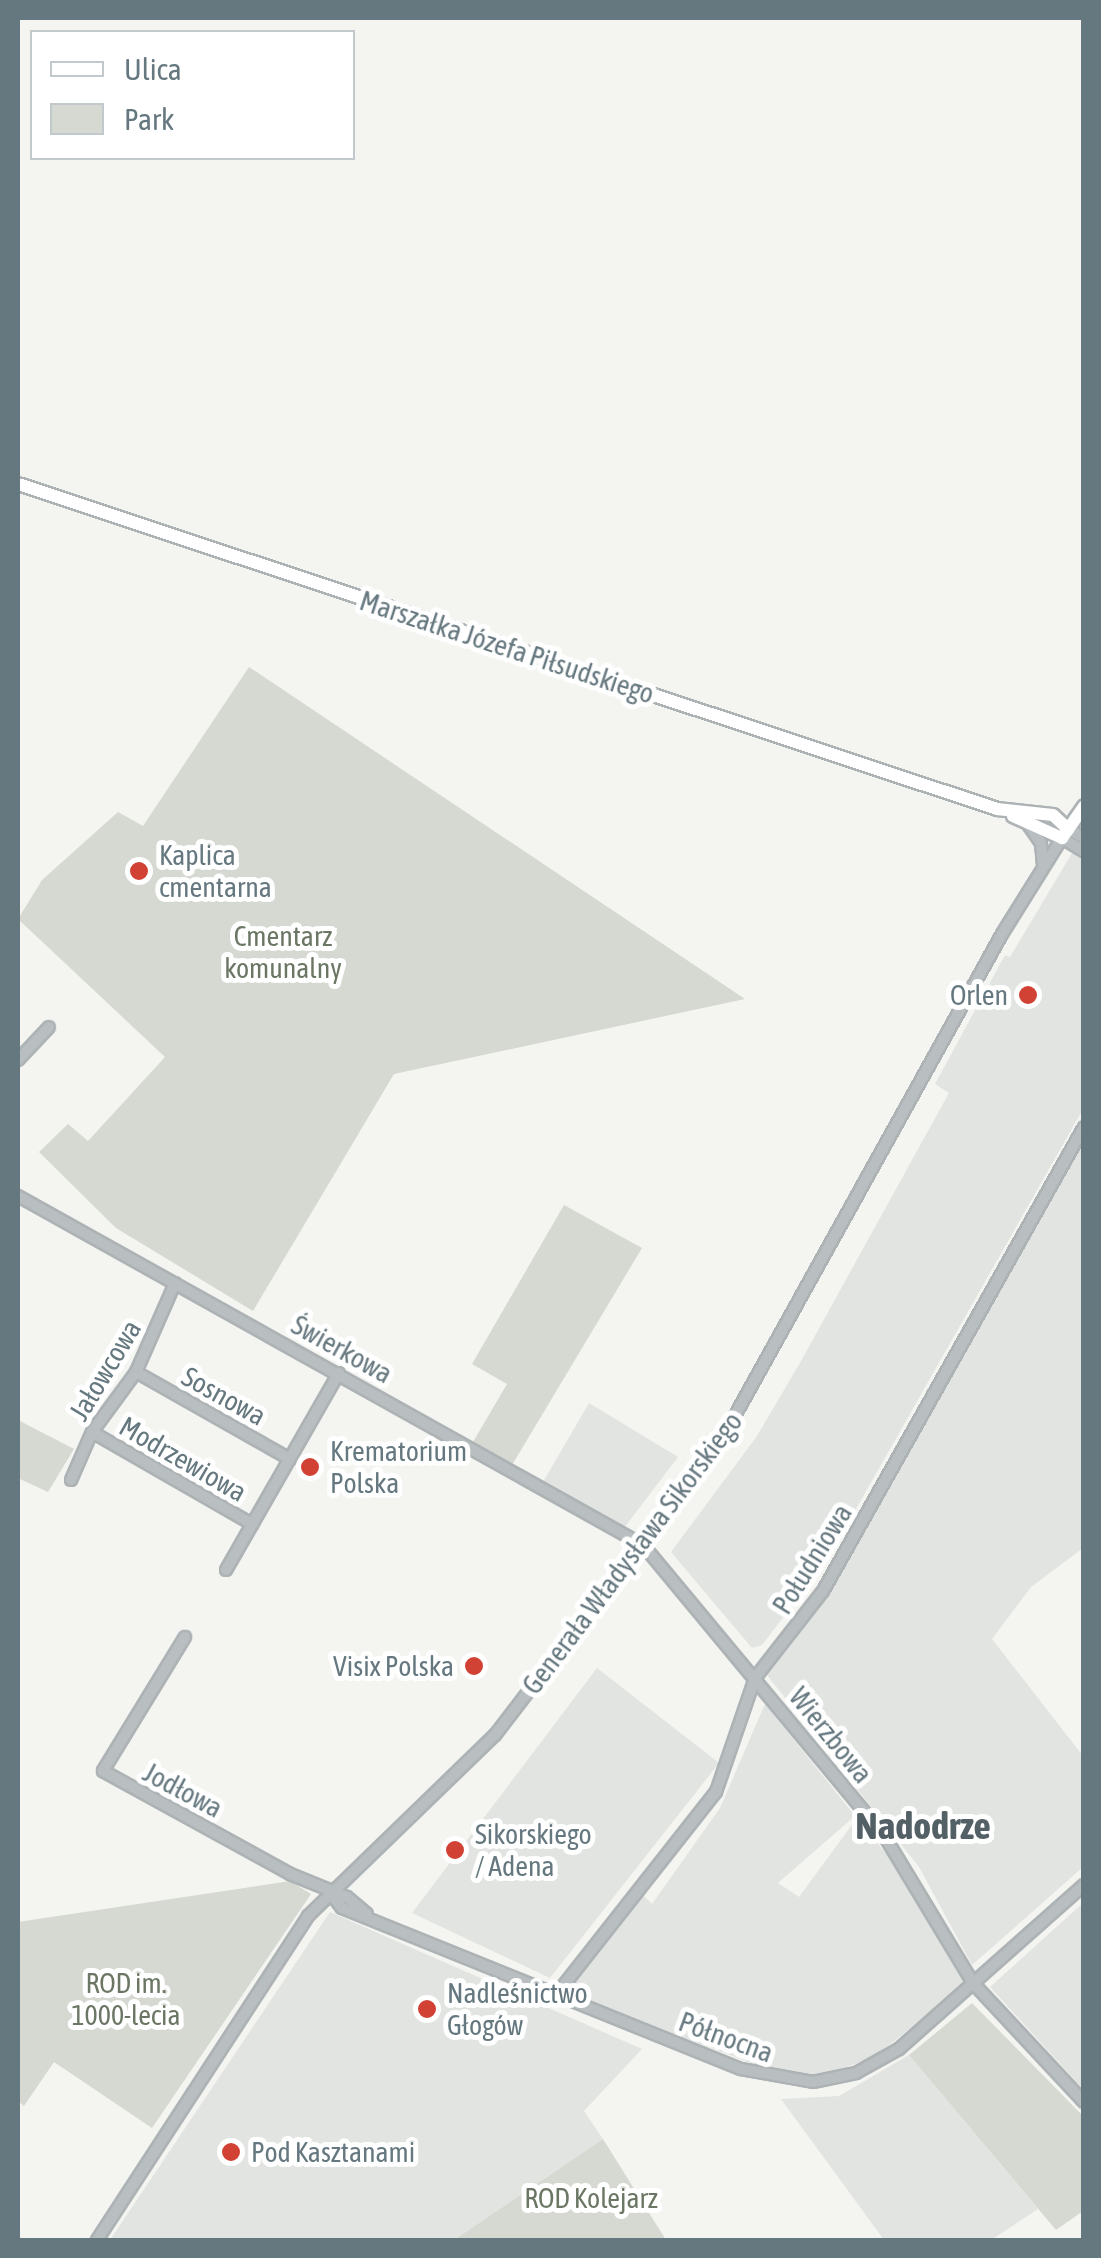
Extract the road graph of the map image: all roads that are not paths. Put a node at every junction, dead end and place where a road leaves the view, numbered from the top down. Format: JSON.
{"nodes":[{"id":1,"x":18,"y":484,"type":"edge"},
{"id":2,"x":996,"y":808,"type":"junction"},
{"id":3,"x":1083,"y":811,"type":"edge"},
{"id":4,"x":1025,"y":821,"type":"junction"},
{"id":5,"x":1066,"y":834,"type":"junction"},
{"id":6,"x":1084,"y":838,"type":"edge"},
{"id":7,"x":1084,"y":851,"type":"edge"},
{"id":8,"x":1043,"y":868,"type":"junction"},
{"id":9,"x":48,"y":1027,"type":"dead end"},
{"id":10,"x":18,"y":1060,"type":"edge"},
{"id":11,"x":1084,"y":1128,"type":"edge"},
{"id":12,"x":18,"y":1196,"type":"edge"},
{"id":13,"x":175,"y":1283,"type":"junction"},
{"id":14,"x":136,"y":1372,"type":"junction"},
{"id":15,"x":339,"y":1373,"type":"junction"},
{"id":16,"x":92,"y":1432,"type":"junction"},
{"id":17,"x":290,"y":1459,"type":"junction"},
{"id":18,"x":70,"y":1480,"type":"dead end"},
{"id":19,"x":252,"y":1524,"type":"junction"},
{"id":20,"x":643,"y":1545,"type":"junction"},
{"id":21,"x":226,"y":1570,"type":"dead end"},
{"id":22,"x":186,"y":1637,"type":"dead end"},
{"id":23,"x":755,"y":1678,"type":"junction"},
{"id":24,"x":347,"y":1873,"type":"junction"},
{"id":25,"x":1084,"y":1886,"type":"edge"},
{"id":26,"x":328,"y":1891,"type":"junction"},
{"id":27,"x":342,"y":1900,"type":"junction"},
{"id":28,"x":314,"y":1909,"type":"junction"},
{"id":29,"x":974,"y":1982,"type":"junction"},
{"id":30,"x":556,"y":1994,"type":"junction"},
{"id":31,"x":1084,"y":2102,"type":"edge"},
{"id":32,"x":98,"y":2240,"type":"edge"}],
"edges":[{"from":1,"to":2,"type":"main road","name":"Marszałka Józefa Piłsudskiego"},
{"from":2,"to":4,"type":"main road","name":"Marszałka Józefa Piłsudskiego"},
{"from":2,"to":5,"type":"main road","name":"Marszałka Józefa Piłsudskiego"},
{"from":3,"to":5,"type":"main road","name":"Generała Władysława Sikorskiego"},
{"from":4,"to":5,"type":"main road","name":"Marszałka Józefa Piłsudskiego"},
{"from":4,"to":8,"type":"street"},
{"from":5,"to":6,"type":"street"},
{"from":5,"to":7,"type":"street"},
{"from":5,"to":8,"type":"street","name":"Generała Władysława Sikorskiego"},
{"from":8,"to":20,"type":"street","name":"Generała Władysława Sikorskiego"},
{"from":9,"to":10,"type":"street"},
{"from":11,"to":23,"type":"street","name":"Południowa"},
{"from":12,"to":13,"type":"street","name":"Świerkowa"},
{"from":13,"to":14,"type":"street","name":"Jałowcowa"},
{"from":13,"to":15,"type":"street","name":"Świerkowa"},
{"from":14,"to":16,"type":"street","name":"Jałowcowa"},
{"from":14,"to":17,"type":"street","name":"Sosnowa"},
{"from":15,"to":17,"type":"street"},
{"from":15,"to":20,"type":"street","name":"Świerkowa"},
{"from":16,"to":18,"type":"street","name":"Jałowcowa"},
{"from":16,"to":19,"type":"street","name":"Modrzewiowa"},
{"from":17,"to":19,"type":"street"},
{"from":19,"to":21,"type":"street"},
{"from":20,"to":23,"type":"street","name":"Wierzbowa"},
{"from":20,"to":24,"type":"street","name":"Generała Władysława Sikorskiego"},
{"from":22,"to":26,"type":"street","name":"Jodłowa"},
{"from":23,"to":29,"type":"street","name":"Wierzbowa"},
{"from":23,"to":30,"type":"street","name":"Południowa"},
{"from":24,"to":26,"type":"street","name":"Generała Władysława Sikorskiego"},
{"from":24,"to":27,"type":"street"},
{"from":25,"to":29,"type":"street","name":"Północna"},
{"from":26,"to":27,"type":"street","name":"Północna"},
{"from":26,"to":28,"type":"street","name":"Generała Władysława Sikorskiego"},
{"from":27,"to":28,"type":"street"},
{"from":27,"to":30,"type":"street","name":"Północna"},
{"from":28,"to":32,"type":"street","name":"Generała Władysława Sikorskiego"},
{"from":29,"to":30,"type":"street","name":"Północna"},
{"from":29,"to":31,"type":"street","name":"Wierzbowa"}]}
